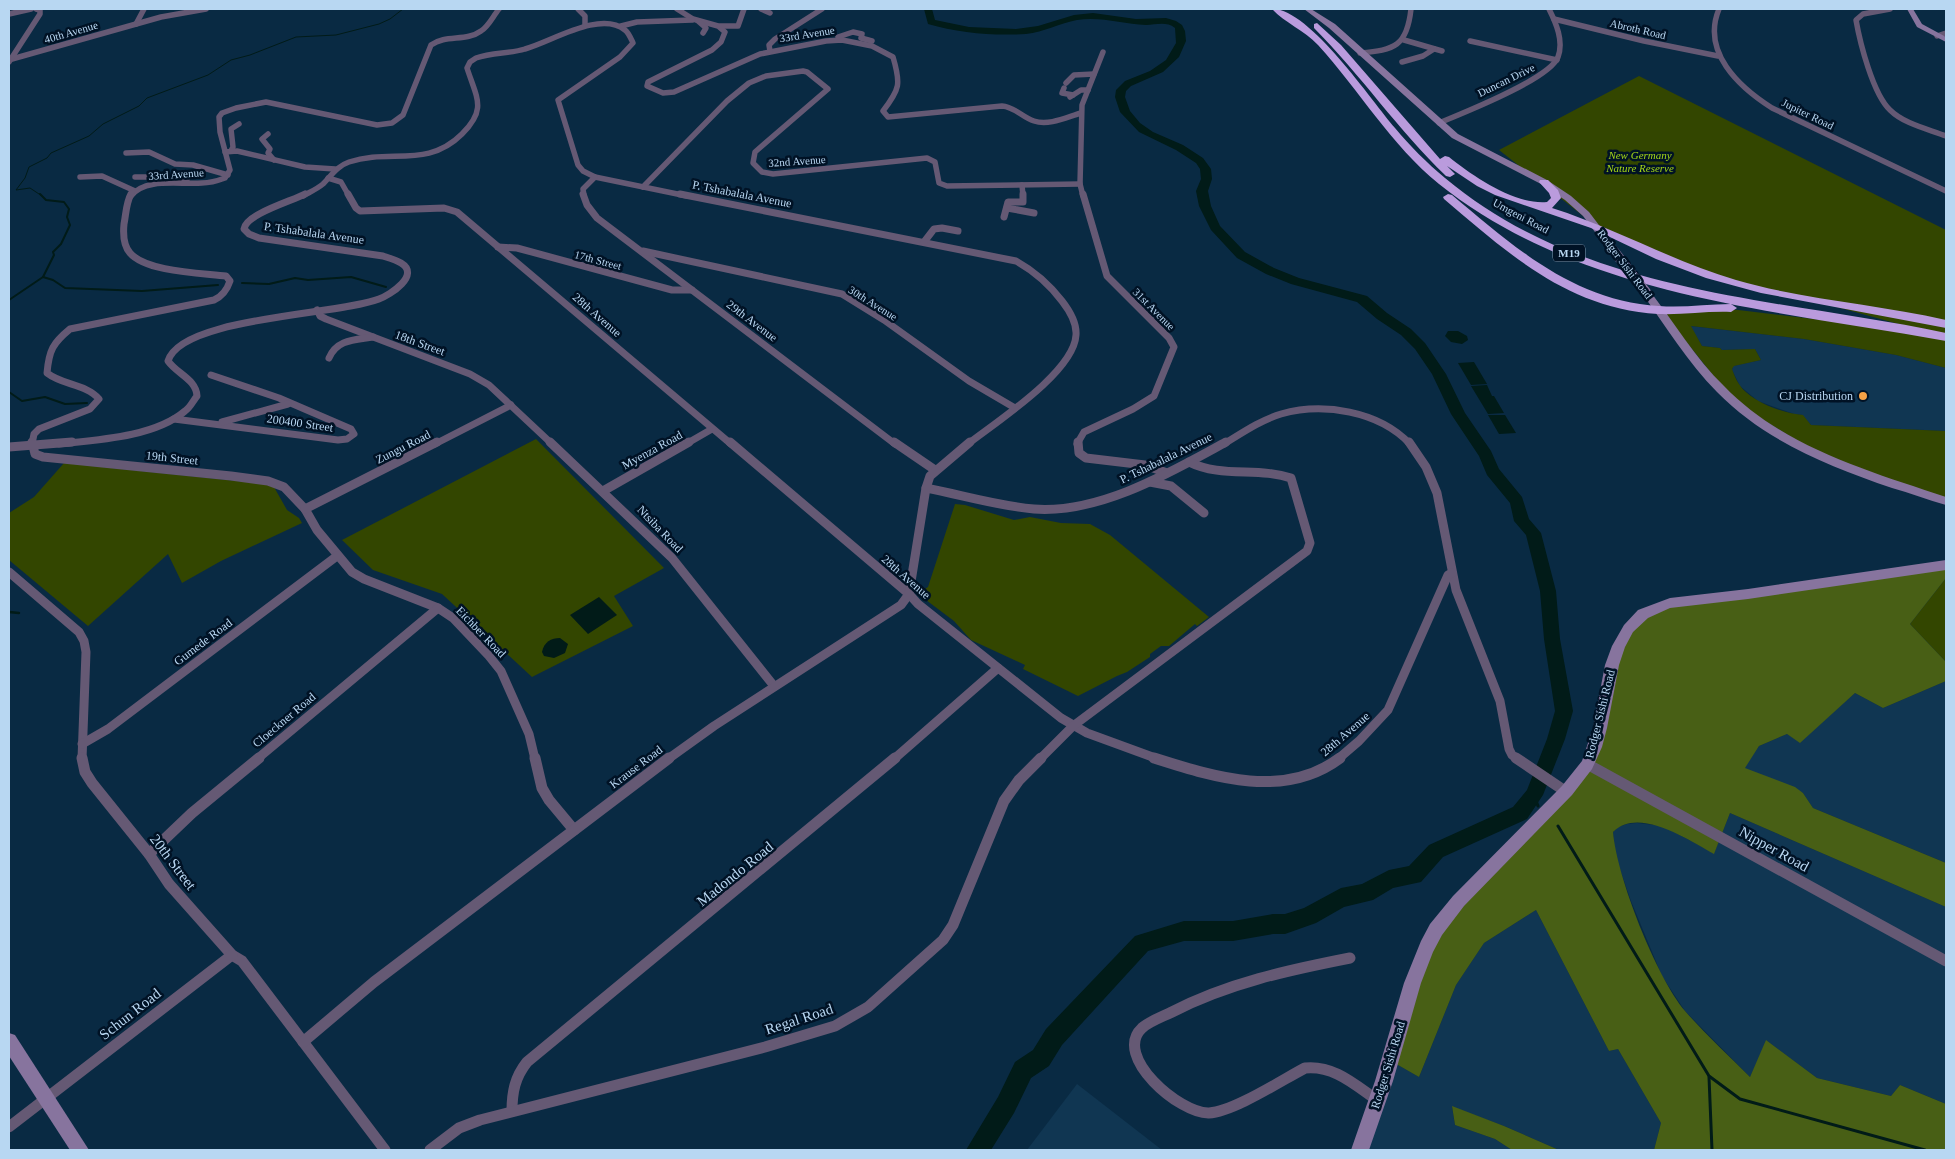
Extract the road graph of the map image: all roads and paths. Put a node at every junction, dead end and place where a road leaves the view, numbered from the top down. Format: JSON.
{"nodes":[{"id":1,"x":30,"y":9,"type":"edge"},
{"id":2,"x":36,"y":9,"type":"edge"},
{"id":3,"x":144,"y":9,"type":"edge"},
{"id":4,"x":206,"y":9,"type":"edge"},
{"id":5,"x":499,"y":9,"type":"edge"},
{"id":6,"x":578,"y":9,"type":"edge"},
{"id":7,"x":677,"y":9,"type":"edge"},
{"id":8,"x":744,"y":9,"type":"edge"},
{"id":9,"x":761,"y":9,"type":"edge"},
{"id":10,"x":822,"y":9,"type":"edge"},
{"id":11,"x":1276,"y":9,"type":"edge"},
{"id":12,"x":1291,"y":9,"type":"edge"},
{"id":13,"x":1307,"y":9,"type":"edge"},
{"id":14,"x":1411,"y":9,"type":"edge"},
{"id":15,"x":1549,"y":9,"type":"edge"},
{"id":16,"x":1719,"y":9,"type":"edge"},
{"id":17,"x":1890,"y":9,"type":"edge"},
{"id":18,"x":1910,"y":9,"type":"edge"},
{"id":19,"x":770,"y":13,"type":"dead end"},
{"id":20,"x":9,"y":14,"type":"edge"},
{"id":21,"x":1554,"y":19,"type":"junction"},
{"id":22,"x":695,"y":20,"type":"junction"},
{"id":23,"x":136,"y":24,"type":"junction"},
{"id":24,"x":586,"y":25,"type":"junction"},
{"id":25,"x":621,"y":26,"type":"junction"},
{"id":26,"x":719,"y":26,"type":"junction"},
{"id":27,"x":703,"y":33,"type":"dead end"},
{"id":28,"x":1946,"y":33,"type":"edge"},
{"id":29,"x":1937,"y":36,"type":"junction"},
{"id":30,"x":1404,"y":40,"type":"junction"},
{"id":31,"x":1946,"y":40,"type":"edge"},
{"id":32,"x":826,"y":41,"type":"junction"},
{"id":33,"x":872,"y":41,"type":"dead end"},
{"id":34,"x":1470,"y":41,"type":"dead end"},
{"id":35,"x":1434,"y":49,"type":"junction"},
{"id":36,"x":770,"y":51,"type":"junction"},
{"id":37,"x":1442,"y":51,"type":"dead end"},
{"id":38,"x":1102,"y":52,"type":"dead end"},
{"id":39,"x":1360,"y":53,"type":"junction"},
{"id":40,"x":1718,"y":56,"type":"junction"},
{"id":41,"x":10,"y":60,"type":"edge"},
{"id":42,"x":1557,"y":60,"type":"junction"},
{"id":43,"x":1402,"y":62,"type":"dead end"},
{"id":44,"x":1358,"y":71,"type":"junction"},
{"id":45,"x":1094,"y":74,"type":"junction"},
{"id":46,"x":1085,"y":76,"type":"junction"},
{"id":47,"x":1079,"y":84,"type":"joint"},
{"id":48,"x":1088,"y":90,"type":"junction"},
{"id":49,"x":1363,"y":94,"type":"junction"},
{"id":50,"x":1073,"y":95,"type":"junction"},
{"id":51,"x":242,"y":112,"type":"dead end"},
{"id":52,"x":1081,"y":113,"type":"junction"},
{"id":53,"x":218,"y":120,"type":"junction"},
{"id":54,"x":1439,"y":123,"type":"junction"},
{"id":55,"x":239,"y":124,"type":"dead end"},
{"id":56,"x":268,"y":134,"type":"dead end"},
{"id":57,"x":1946,"y":136,"type":"edge"},
{"id":58,"x":228,"y":151,"type":"junction"},
{"id":59,"x":126,"y":153,"type":"dead end"},
{"id":60,"x":274,"y":161,"type":"junction"},
{"id":61,"x":335,"y":170,"type":"junction"},
{"id":62,"x":80,"y":177,"type":"dead end"},
{"id":63,"x":134,"y":177,"type":"dead end"},
{"id":64,"x":226,"y":177,"type":"junction"},
{"id":65,"x":595,"y":177,"type":"junction"},
{"id":66,"x":328,"y":178,"type":"junction"},
{"id":67,"x":1544,"y":182,"type":"junction"},
{"id":68,"x":1080,"y":184,"type":"junction"},
{"id":69,"x":1022,"y":186,"type":"junction"},
{"id":70,"x":643,"y":187,"type":"junction"},
{"id":71,"x":134,"y":191,"type":"junction"},
{"id":72,"x":1946,"y":191,"type":"edge"},
{"id":73,"x":1528,"y":205,"type":"junction"},
{"id":74,"x":1007,"y":208,"type":"junction"},
{"id":75,"x":1034,"y":212,"type":"dead end"},
{"id":76,"x":1004,"y":217,"type":"dead end"},
{"id":77,"x":1596,"y":226,"type":"junction"},
{"id":78,"x":958,"y":230,"type":"dead end"},
{"id":79,"x":924,"y":242,"type":"junction"},
{"id":80,"x":1636,"y":246,"type":"junction"},
{"id":81,"x":498,"y":247,"type":"junction"},
{"id":82,"x":640,"y":250,"type":"junction"},
{"id":83,"x":1613,"y":250,"type":"junction"},
{"id":84,"x":692,"y":290,"type":"junction"},
{"id":85,"x":317,"y":310,"type":"junction"},
{"id":86,"x":1660,"y":310,"type":"junction"},
{"id":87,"x":1946,"y":324,"type":"edge"},
{"id":88,"x":1946,"y":334,"type":"edge"},
{"id":89,"x":374,"y":337,"type":"junction"},
{"id":90,"x":329,"y":358,"type":"dead end"},
{"id":91,"x":211,"y":374,"type":"dead end"},
{"id":92,"x":288,"y":404,"type":"junction"},
{"id":93,"x":511,"y":405,"type":"junction"},
{"id":94,"x":1015,"y":408,"type":"junction"},
{"id":95,"x":174,"y":419,"type":"junction"},
{"id":96,"x":217,"y":424,"type":"junction"},
{"id":97,"x":712,"y":429,"type":"junction"},
{"id":98,"x":32,"y":445,"type":"junction"},
{"id":99,"x":9,"y":448,"type":"edge"},
{"id":100,"x":1189,"y":462,"type":"junction"},
{"id":101,"x":935,"y":470,"type":"junction"},
{"id":102,"x":1167,"y":473,"type":"junction"},
{"id":103,"x":1150,"y":482,"type":"junction"},
{"id":104,"x":926,"y":488,"type":"junction"},
{"id":105,"x":603,"y":490,"type":"junction"},
{"id":106,"x":1946,"y":501,"type":"edge"},
{"id":107,"x":305,"y":509,"type":"junction"},
{"id":108,"x":1204,"y":513,"type":"dead end"},
{"id":109,"x":337,"y":556,"type":"junction"},
{"id":110,"x":1946,"y":565,"type":"edge"},
{"id":111,"x":9,"y":572,"type":"edge"},
{"id":112,"x":1452,"y":573,"type":"junction"},
{"id":113,"x":909,"y":594,"type":"junction"},
{"id":114,"x":438,"y":608,"type":"junction"},
{"id":115,"x":998,"y":668,"type":"junction"},
{"id":116,"x":774,"y":686,"type":"junction"},
{"id":117,"x":1073,"y":726,"type":"junction"},
{"id":118,"x":82,"y":744,"type":"junction"},
{"id":119,"x":1587,"y":764,"type":"junction"},
{"id":120,"x":1559,"y":787,"type":"junction"},
{"id":121,"x":574,"y":830,"type":"junction"},
{"id":122,"x":149,"y":854,"type":"junction"},
{"id":123,"x":232,"y":955,"type":"junction"},
{"id":124,"x":1350,"y":958,"type":"dead end"},
{"id":125,"x":1946,"y":961,"type":"edge"},
{"id":126,"x":9,"y":1041,"type":"edge"},
{"id":127,"x":303,"y":1042,"type":"junction"},
{"id":128,"x":46,"y":1098,"type":"junction"},
{"id":129,"x":1378,"y":1100,"type":"junction"},
{"id":130,"x":512,"y":1111,"type":"junction"},
{"id":131,"x":9,"y":1127,"type":"edge"},
{"id":132,"x":80,"y":1150,"type":"edge"},
{"id":133,"x":385,"y":1150,"type":"edge"},
{"id":134,"x":430,"y":1150,"type":"edge"},
{"id":135,"x":1360,"y":1150,"type":"edge"}],
"edges":[{"from":1,"to":20,"type":"street"},
{"from":2,"to":41,"type":"street"},
{"from":3,"to":23,"type":"street"},
{"from":4,"to":23,"type":"street","name":"40th Avenue"},
{"from":5,"to":53,"type":"street"},
{"from":6,"to":24,"type":"street"},
{"from":7,"to":22,"type":"street"},
{"from":8,"to":26,"type":"street"},
{"from":9,"to":19,"type":"street"},
{"from":10,"to":36,"type":"street"},
{"from":11,"to":49,"type":"highway","name":"Umgeni Road","number":"M19"},
{"from":12,"to":44,"type":"highway","name":"Umgeni Road","number":"M19"},
{"from":13,"to":39,"type":"street","name":"Rodger Sishi Road"},
{"from":14,"to":30,"type":"street"},
{"from":15,"to":21,"type":"street"},
{"from":16,"to":40,"type":"street"},
{"from":17,"to":57,"type":"street"},
{"from":18,"to":29,"type":"street"},
{"from":21,"to":40,"type":"street","name":"Abroth Road"},
{"from":21,"to":42,"type":"street"},
{"from":22,"to":25,"type":"street"},
{"from":22,"to":26,"type":"street"},
{"from":22,"to":27,"type":"street"},
{"from":23,"to":41,"type":"street","name":"40th Avenue"},
{"from":24,"to":25,"type":"street","name":"P. Tshabalala Avenue"},
{"from":24,"to":61,"type":"street","name":"P. Tshabalala Avenue"},
{"from":25,"to":65,"type":"street","name":"P. Tshabalala Avenue"},
{"from":26,"to":36,"type":"street","name":"33rd Avenue"},
{"from":28,"to":29,"type":"street"},
{"from":29,"to":31,"type":"street"},
{"from":30,"to":35,"type":"street"},
{"from":30,"to":39,"type":"street"},
{"from":32,"to":33,"type":"street"},
{"from":32,"to":36,"type":"street","name":"33rd Avenue"},
{"from":32,"to":52,"type":"street","name":"33rd Avenue"},
{"from":34,"to":42,"type":"street"},
{"from":35,"to":37,"type":"street"},
{"from":35,"to":43,"type":"street"},
{"from":38,"to":45,"type":"street","name":"31st Avenue"},
{"from":39,"to":54,"type":"street","name":"Rodger Sishi Road"},
{"from":40,"to":72,"type":"street","name":"Jupiter Road"},
{"from":42,"to":54,"type":"street","name":"Duncan Drive"},
{"from":44,"to":73,"type":"highway"},
{"from":44,"to":88,"type":"highway","name":"Umgeni Road","number":"M19"},
{"from":45,"to":46,"type":"street"},
{"from":45,"to":48,"type":"street","name":"31st Avenue"},
{"from":46,"to":47,"type":"street"},
{"from":46,"to":50,"type":"street"},
{"from":47,"to":50,"type":"street"},
{"from":48,"to":50,"type":"street"},
{"from":48,"to":52,"type":"street","name":"31st Avenue"},
{"from":49,"to":86,"type":"highway"},
{"from":49,"to":88,"type":"highway","name":"Umgeni Road","number":"M19"},
{"from":51,"to":53,"type":"street"},
{"from":52,"to":68,"type":"street","name":"31st Avenue"},
{"from":53,"to":58,"type":"street"},
{"from":54,"to":67,"type":"street","name":"Rodger Sishi Road"},
{"from":55,"to":58,"type":"street"},
{"from":56,"to":60,"type":"street"},
{"from":58,"to":60,"type":"street"},
{"from":58,"to":64,"type":"street"},
{"from":59,"to":64,"type":"street"},
{"from":60,"to":61,"type":"street"},
{"from":61,"to":66,"type":"street","name":"P. Tshabalala Avenue"},
{"from":62,"to":71,"type":"street"},
{"from":63,"to":64,"type":"street"},
{"from":64,"to":71,"type":"street","name":"33rd Avenue"},
{"from":65,"to":70,"type":"street","name":"P. Tshabalala Avenue"},
{"from":65,"to":82,"type":"street","name":"29th Avenue"},
{"from":66,"to":81,"type":"street","name":"28th Avenue"},
{"from":66,"to":85,"type":"street","name":"P. Tshabalala Avenue"},
{"from":67,"to":73,"type":"highway"},
{"from":67,"to":77,"type":"street","name":"Rodger Sishi Road"},
{"from":68,"to":69,"type":"street","name":"32nd Avenue"},
{"from":68,"to":102,"type":"street","name":"31st Avenue"},
{"from":69,"to":70,"type":"street","name":"32nd Avenue"},
{"from":69,"to":74,"type":"street"},
{"from":70,"to":79,"type":"street","name":"P. Tshabalala Avenue"},
{"from":71,"to":98,"type":"street","name":"33rd Avenue"},
{"from":73,"to":77,"type":"highway"},
{"from":74,"to":75,"type":"street"},
{"from":74,"to":76,"type":"street"},
{"from":77,"to":80,"type":"highway"},
{"from":77,"to":83,"type":"street","name":"Rodger Sishi Road"},
{"from":78,"to":79,"type":"street"},
{"from":79,"to":94,"type":"street","name":"P. Tshabalala Avenue"},
{"from":80,"to":83,"type":"highway"},
{"from":80,"to":87,"type":"highway"},
{"from":81,"to":84,"type":"street","name":"17th Street"},
{"from":81,"to":97,"type":"street","name":"28th Avenue"},
{"from":82,"to":84,"type":"street","name":"29th Avenue"},
{"from":82,"to":94,"type":"street","name":"30th Avenue"},
{"from":83,"to":86,"type":"street","name":"Rodger Sishi Road","bridge":true},
{"from":84,"to":101,"type":"street","name":"29th Avenue"},
{"from":85,"to":89,"type":"street","name":"18th Street"},
{"from":85,"to":95,"type":"street","name":"P. Tshabalala Avenue"},
{"from":86,"to":88,"type":"highway"},
{"from":86,"to":106,"type":"street","name":"Rodger Sishi Road"},
{"from":89,"to":90,"type":"street"},
{"from":89,"to":93,"type":"street","name":"18th Street"},
{"from":91,"to":92,"type":"street","name":"200400 Street"},
{"from":92,"to":96,"type":"street"},
{"from":92,"to":96,"type":"street","name":"200400 Street"},
{"from":93,"to":105,"type":"street","name":"Ntsiba Road"},
{"from":93,"to":107,"type":"street","name":"Zungu Road"},
{"from":94,"to":101,"type":"street","name":"P. Tshabalala Avenue"},
{"from":95,"to":96,"type":"street","name":"200400 Street"},
{"from":95,"to":98,"type":"street","name":"P. Tshabalala Avenue"},
{"from":97,"to":105,"type":"street","name":"Myenza Road"},
{"from":97,"to":113,"type":"street","name":"28th Avenue"},
{"from":98,"to":99,"type":"street"},
{"from":98,"to":107,"type":"street","name":"19th Street"},
{"from":100,"to":102,"type":"street","name":"P. Tshabalala Avenue"},
{"from":100,"to":112,"type":"street","name":"P. Tshabalala Avenue"},
{"from":100,"to":117,"type":"street"},
{"from":101,"to":104,"type":"street","name":"P. Tshabalala Avenue"},
{"from":102,"to":103,"type":"street","name":"P. Tshabalala Avenue"},
{"from":103,"to":104,"type":"street","name":"P. Tshabalala Avenue"},
{"from":103,"to":108,"type":"street"},
{"from":104,"to":113,"type":"street"},
{"from":105,"to":116,"type":"street","name":"Ntsiba Road"},
{"from":107,"to":109,"type":"street","name":"Eichber Road"},
{"from":109,"to":114,"type":"street","name":"Eichber Road"},
{"from":109,"to":118,"type":"street","name":"Gumede Road"},
{"from":110,"to":119,"type":"street","name":"Rodger Sishi Road"},
{"from":111,"to":118,"type":"street","name":"20th Street"},
{"from":112,"to":117,"type":"street","name":"28th Avenue"},
{"from":112,"to":120,"type":"street","name":"P. Tshabalala Avenue"},
{"from":113,"to":115,"type":"street","name":"28th Avenue"},
{"from":113,"to":116,"type":"street","name":"Krause Road"},
{"from":114,"to":121,"type":"street","name":"Eichber Road"},
{"from":114,"to":122,"type":"street","name":"Cloeckner Road"},
{"from":115,"to":117,"type":"street","name":"28th Avenue"},
{"from":115,"to":130,"type":"street","name":"Madondo Road"},
{"from":116,"to":121,"type":"street","name":"Krause Road"},
{"from":117,"to":130,"type":"street","name":"Regal Road"},
{"from":118,"to":122,"type":"street","name":"20th Street"},
{"from":119,"to":120,"type":"street","name":"Rodger Sishi Road"},
{"from":119,"to":125,"type":"street","name":"Nipper Road"},
{"from":120,"to":129,"type":"street","name":"Rodger Sishi Road"},
{"from":121,"to":127,"type":"street","name":"Krause Road"},
{"from":122,"to":123,"type":"street","name":"20th Street"},
{"from":123,"to":127,"type":"street","name":"20th Street"},
{"from":123,"to":128,"type":"street","name":"Schun Road"},
{"from":124,"to":129,"type":"street"},
{"from":126,"to":128,"type":"street"},
{"from":127,"to":133,"type":"street","name":"20th Street"},
{"from":128,"to":131,"type":"street"},
{"from":128,"to":132,"type":"street"},
{"from":129,"to":135,"type":"street","name":"Rodger Sishi Road"},
{"from":130,"to":134,"type":"street","name":"Regal Road"}]}
